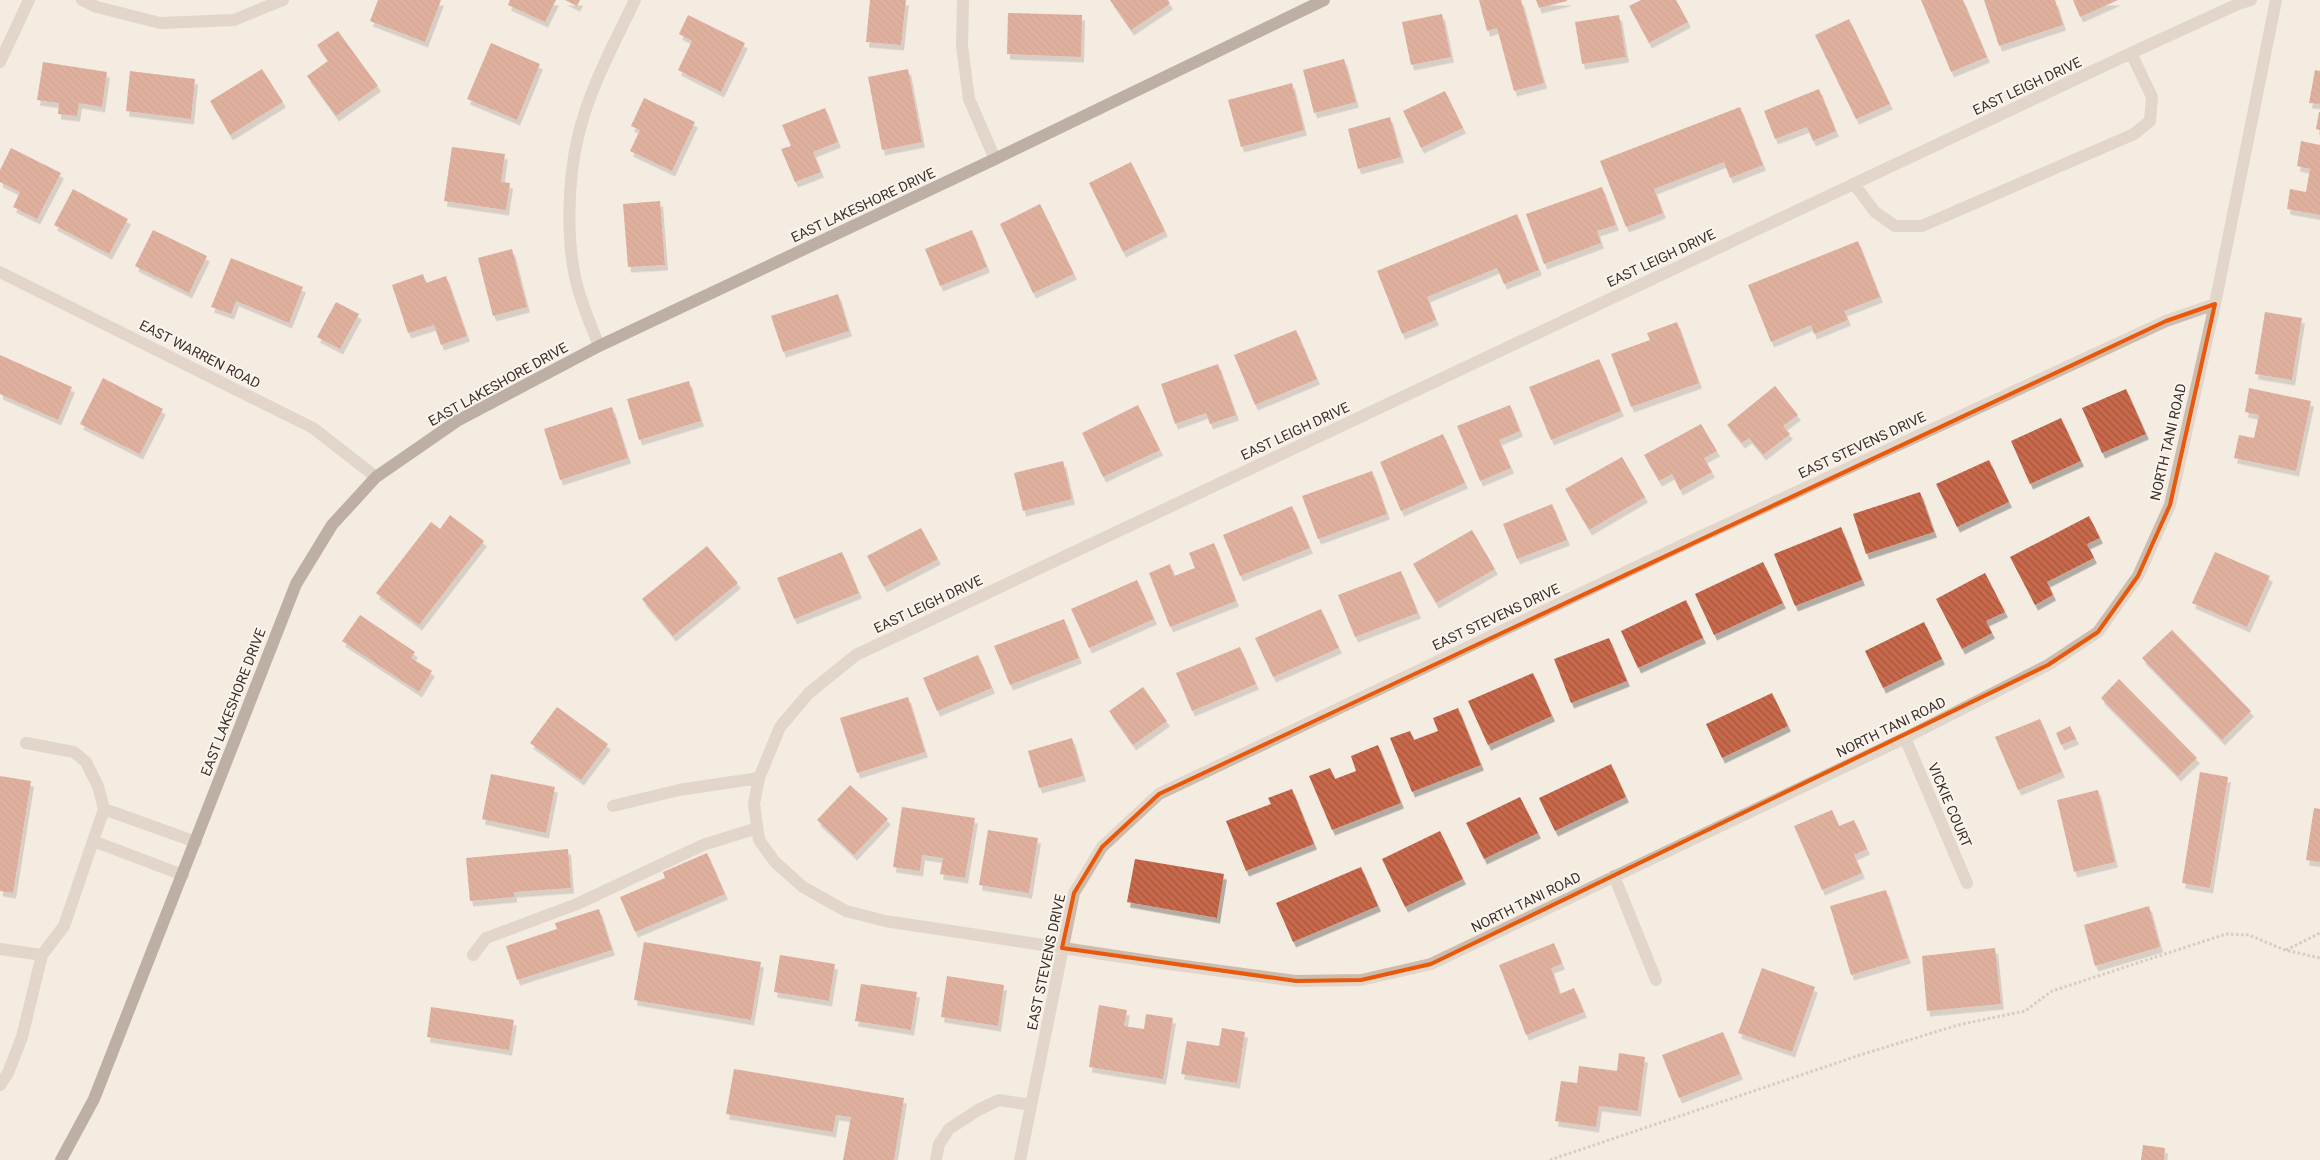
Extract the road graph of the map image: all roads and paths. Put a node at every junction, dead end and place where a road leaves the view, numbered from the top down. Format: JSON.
{"nodes":[{"id":1,"x":30,"y":0,"type":"edge"},
{"id":2,"x":82,"y":0,"type":"edge"},
{"id":3,"x":283,"y":0,"type":"edge"},
{"id":4,"x":635,"y":0,"type":"edge"},
{"id":5,"x":963,"y":0,"type":"edge"},
{"id":6,"x":1324,"y":0,"type":"edge"},
{"id":7,"x":2251,"y":0,"type":"edge"},
{"id":8,"x":2276,"y":0,"type":"edge"},
{"id":9,"x":2131,"y":53,"type":"junction"},
{"id":10,"x":0,"y":62,"type":"edge"},
{"id":11,"x":995,"y":159,"type":"junction"},
{"id":12,"x":1854,"y":184,"type":"junction"},
{"id":13,"x":0,"y":272,"type":"edge"},
{"id":14,"x":2215,"y":304,"type":"junction"},
{"id":15,"x":599,"y":346,"type":"junction"},
{"id":16,"x":376,"y":477,"type":"junction"},
{"id":17,"x":1905,"y":738,"type":"junction"},
{"id":18,"x":26,"y":743,"type":"dead end"},
{"id":19,"x":759,"y":778,"type":"junction"},
{"id":20,"x":613,"y":806,"type":"dead end"},
{"id":21,"x":104,"y":809,"type":"junction"},
{"id":22,"x":757,"y":828,"type":"junction"},
{"id":23,"x":93,"y":841,"type":"junction"},
{"id":24,"x":196,"y":842,"type":"junction"},
{"id":25,"x":183,"y":874,"type":"junction"},
{"id":26,"x":1614,"y":876,"type":"junction"},
{"id":27,"x":1967,"y":883,"type":"dead end"},
{"id":28,"x":2320,"y":934,"type":"edge"},
{"id":29,"x":1062,"y":948,"type":"junction"},
{"id":30,"x":0,"y":949,"type":"edge"},
{"id":31,"x":2285,"y":950,"type":"junction"},
{"id":32,"x":42,"y":955,"type":"junction"},
{"id":33,"x":473,"y":955,"type":"dead end"},
{"id":34,"x":2320,"y":958,"type":"edge"},
{"id":35,"x":1656,"y":980,"type":"dead end"},
{"id":36,"x":0,"y":1085,"type":"edge"},
{"id":37,"x":1031,"y":1106,"type":"junction"},
{"id":38,"x":61,"y":1160,"type":"edge"},
{"id":39,"x":936,"y":1160,"type":"edge"},
{"id":40,"x":1020,"y":1160,"type":"edge"},
{"id":41,"x":1550,"y":1160,"type":"edge"}],
"edges":[{"from":1,"to":10,"type":"street"},
{"from":2,"to":3,"type":"street"},
{"from":4,"to":15,"type":"street"},
{"from":5,"to":11,"type":"street"},
{"from":6,"to":11,"type":"main road","name":"EAST LAKESHORE DRIVE"},
{"from":7,"to":9,"type":"street","name":"EAST LEIGH DRIVE"},
{"from":8,"to":14,"type":"street","name":"NORTH TANI ROAD"},
{"from":9,"to":12,"type":"street","name":"EAST LEIGH DRIVE"},
{"from":9,"to":12,"type":"street"},
{"from":11,"to":15,"type":"main road","name":"EAST LAKESHORE DRIVE"},
{"from":12,"to":19,"type":"street","name":"EAST LEIGH DRIVE"},
{"from":13,"to":16,"type":"street","name":"EAST WARREN ROAD"},
{"from":14,"to":17,"type":"street","name":"NORTH TANI ROAD"},
{"from":14,"to":29,"type":"street","name":"EAST STEVENS DRIVE"},
{"from":15,"to":16,"type":"main road","name":"EAST LAKESHORE DRIVE"},
{"from":16,"to":24,"type":"main road","name":"EAST LAKESHORE DRIVE"},
{"from":17,"to":26,"type":"street","name":"NORTH TANI ROAD"},
{"from":17,"to":27,"type":"street","name":"VICKIE COURT"},
{"from":18,"to":21,"type":"street"},
{"from":19,"to":20,"type":"street"},
{"from":19,"to":22,"type":"street","name":"EAST LEIGH DRIVE"},
{"from":21,"to":23,"type":"street"},
{"from":21,"to":24,"type":"street"},
{"from":22,"to":29,"type":"street","name":"EAST LEIGH DRIVE"},
{"from":22,"to":33,"type":"street"},
{"from":23,"to":25,"type":"street"},
{"from":23,"to":32,"type":"street"},
{"from":24,"to":25,"type":"main road","name":"EAST LAKESHORE DRIVE"},
{"from":25,"to":38,"type":"main road","name":"EAST LAKESHORE DRIVE"},
{"from":26,"to":29,"type":"street","name":"NORTH TANI ROAD"},
{"from":26,"to":35,"type":"street"},
{"from":28,"to":31,"type":"path"},
{"from":29,"to":37,"type":"street","name":"EAST STEVENS DRIVE"},
{"from":30,"to":32,"type":"street"},
{"from":31,"to":34,"type":"path"},
{"from":31,"to":41,"type":"path"},
{"from":32,"to":36,"type":"street"},
{"from":37,"to":39,"type":"street"},
{"from":37,"to":40,"type":"street","name":"EAST STEVENS DRIVE"}]}
